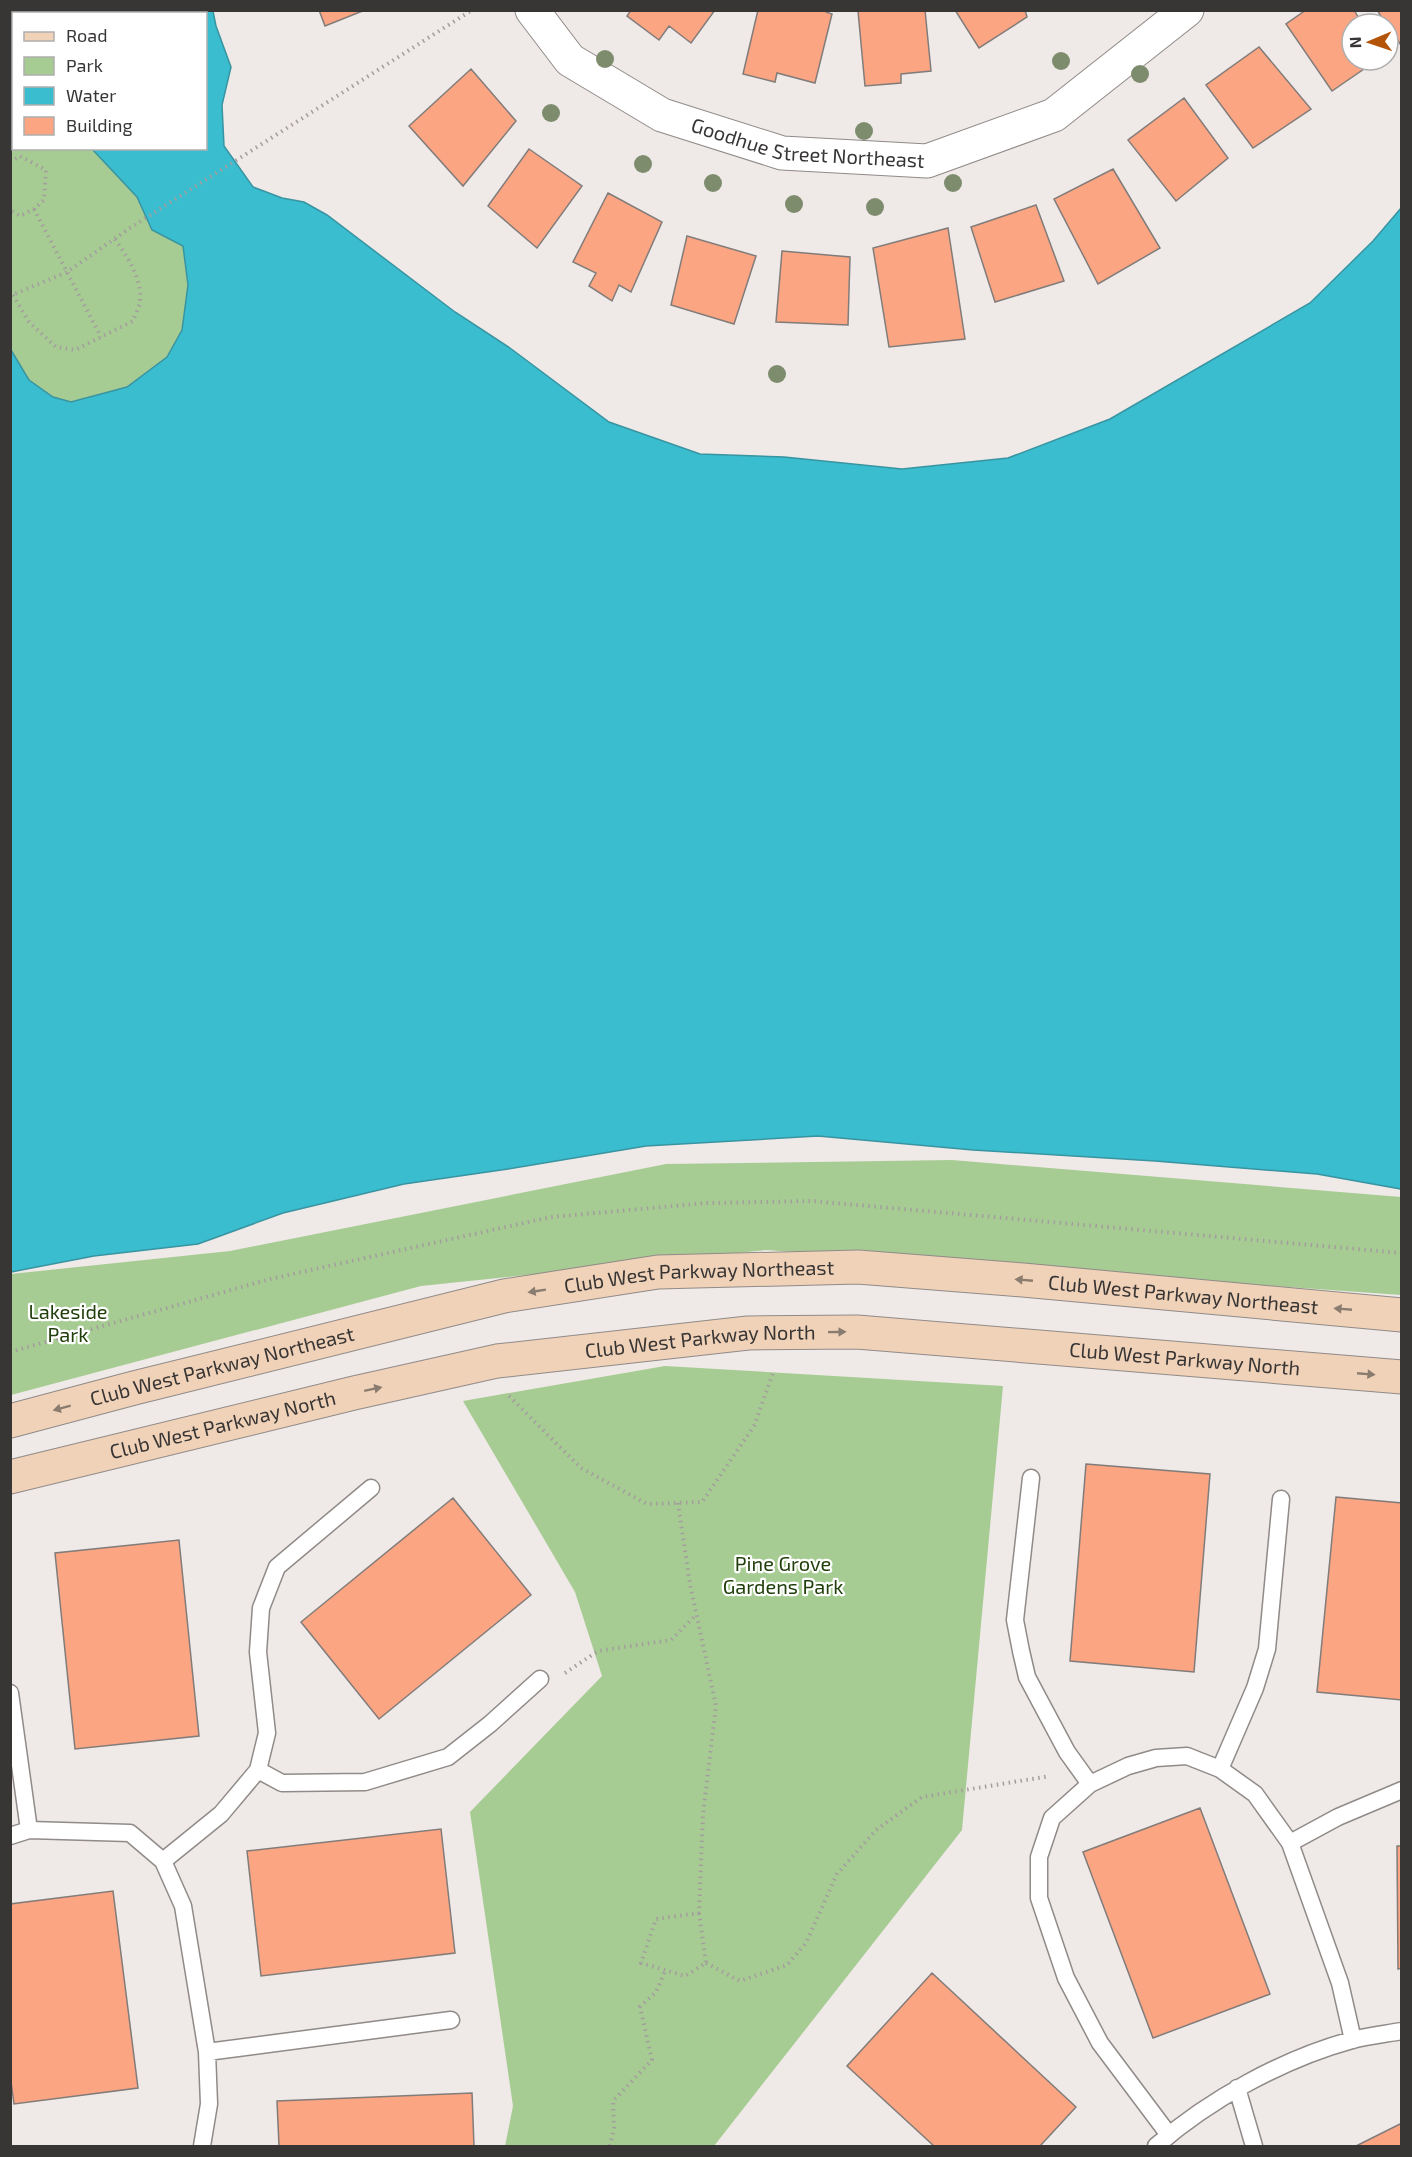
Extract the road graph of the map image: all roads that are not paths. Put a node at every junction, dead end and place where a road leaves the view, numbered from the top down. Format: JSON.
{"nodes":[{"id":1,"x":532,"y":10,"type":"edge"},
{"id":2,"x":1187,"y":10,"type":"edge"},
{"id":3,"x":1401,"y":1315,"type":"edge"},
{"id":4,"x":1401,"y":1377,"type":"edge"},
{"id":5,"x":10,"y":1421,"type":"edge"},
{"id":6,"x":10,"y":1477,"type":"edge"},
{"id":7,"x":1031,"y":1478,"type":"dead end"},
{"id":8,"x":371,"y":1488,"type":"dead end"},
{"id":9,"x":1281,"y":1499,"type":"dead end"},
{"id":10,"x":540,"y":1679,"type":"road end"},
{"id":11,"x":10,"y":1693,"type":"edge"},
{"id":12,"x":1220,"y":1769,"type":"junction"},
{"id":13,"x":258,"y":1770,"type":"junction"},
{"id":14,"x":1090,"y":1784,"type":"junction"},
{"id":15,"x":1401,"y":1790,"type":"edge"},
{"id":16,"x":29,"y":1830,"type":"junction"},
{"id":17,"x":10,"y":1836,"type":"edge"},
{"id":18,"x":1290,"y":1843,"type":"junction"},
{"id":19,"x":164,"y":1861,"type":"junction"},
{"id":20,"x":452,"y":2020,"type":"dead end"},
{"id":21,"x":1401,"y":2031,"type":"edge"},
{"id":22,"x":1353,"y":2040,"type":"junction"},
{"id":23,"x":207,"y":2052,"type":"junction"},
{"id":24,"x":1237,"y":2088,"type":"junction"},
{"id":25,"x":1169,"y":2135,"type":"junction"},
{"id":26,"x":202,"y":2146,"type":"edge"},
{"id":27,"x":1156,"y":2146,"type":"edge"},
{"id":28,"x":1254,"y":2146,"type":"edge"}],
"edges":[{"from":1,"to":2,"type":"street","name":"Goodhue Street Northeast"},
{"from":3,"to":5,"type":"street","name":"Club West Parkway Northeast","one_way":true},
{"from":6,"to":4,"type":"street","name":"Club West Parkway North","one_way":true},
{"from":7,"to":14,"type":"lane"},
{"from":8,"to":13,"type":"lane"},
{"from":9,"to":12,"type":"lane"},
{"from":10,"to":13,"type":"lane"},
{"from":11,"to":16,"type":"lane"},
{"from":12,"to":14,"type":"lane"},
{"from":12,"to":18,"type":"lane"},
{"from":13,"to":19,"type":"lane"},
{"from":14,"to":25,"type":"lane"},
{"from":15,"to":18,"type":"lane"},
{"from":16,"to":17,"type":"lane"},
{"from":16,"to":19,"type":"lane"},
{"from":18,"to":22,"type":"lane"},
{"from":19,"to":23,"type":"lane"},
{"from":20,"to":23,"type":"lane"},
{"from":21,"to":22,"type":"lane"},
{"from":22,"to":24,"type":"lane"},
{"from":23,"to":26,"type":"lane"},
{"from":24,"to":25,"type":"lane"},
{"from":24,"to":28,"type":"lane"},
{"from":25,"to":27,"type":"lane"}]}
